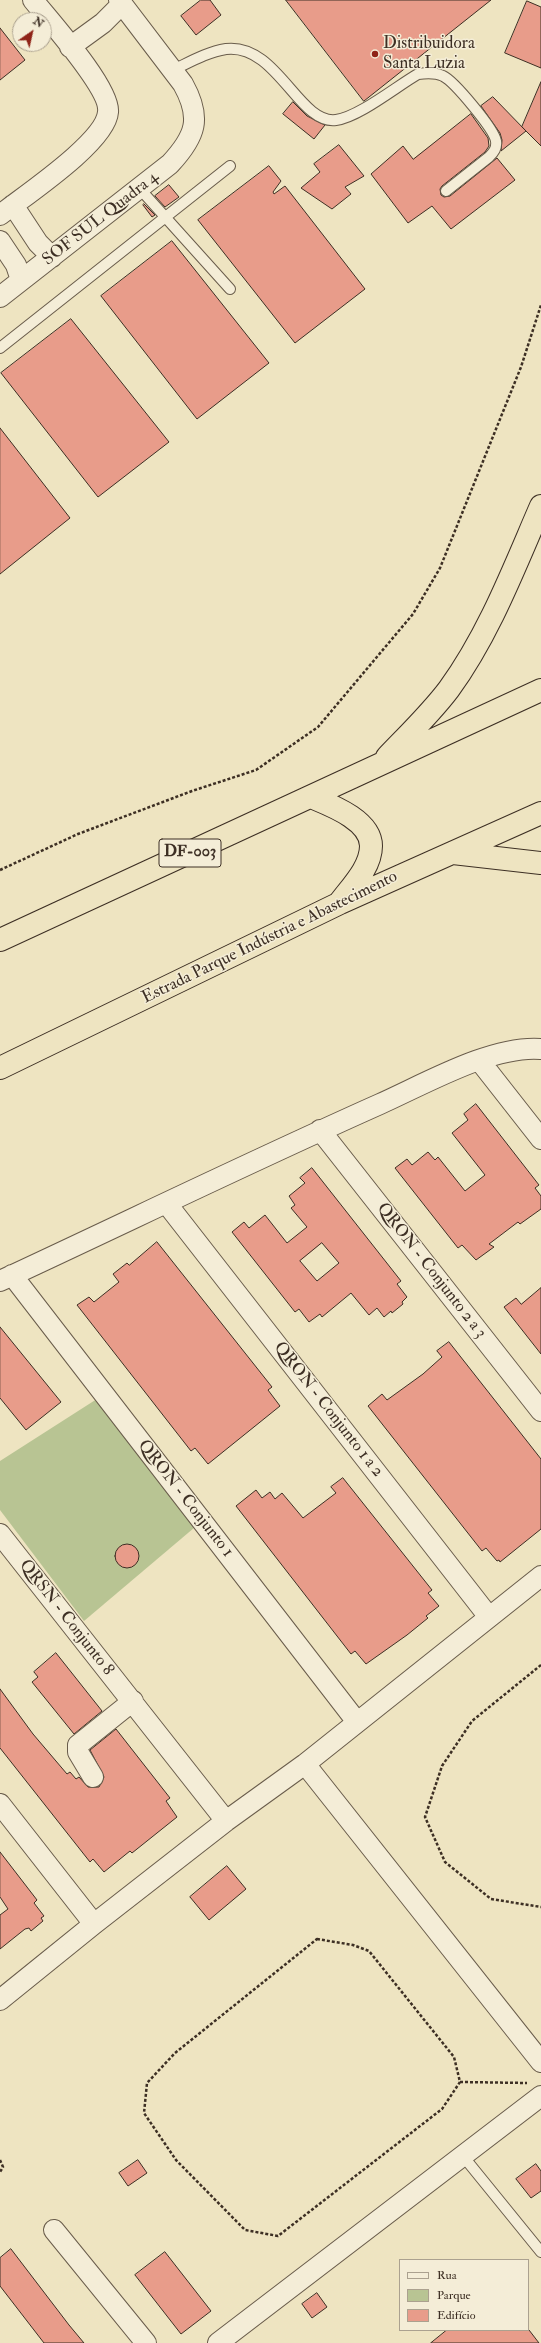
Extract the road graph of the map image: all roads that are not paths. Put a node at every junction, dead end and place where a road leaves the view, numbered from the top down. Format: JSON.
{"nodes":[{"id":1,"x":33,"y":0,"type":"edge"},
{"id":2,"x":120,"y":2,"type":"edge"},
{"id":3,"x":70,"y":47,"type":"junction"},
{"id":4,"x":173,"y":70,"type":"junction"},
{"id":5,"x":230,"y":166,"type":"dead end"},
{"id":6,"x":140,"y":190,"type":"junction"},
{"id":7,"x":446,"y":191,"type":"dead end"},
{"id":8,"x":7,"y":210,"type":"edge"},
{"id":9,"x":166,"y":217,"type":"junction"},
{"id":10,"x":0,"y":242,"type":"edge"},
{"id":11,"x":52,"y":257,"type":"junction"},
{"id":12,"x":21,"y":280,"type":"junction"},
{"id":13,"x":230,"y":289,"type":"dead end"},
{"id":14,"x":0,"y":297,"type":"edge"},
{"id":15,"x":0,"y":348,"type":"edge"},
{"id":16,"x":541,"y":506,"type":"edge"},
{"id":17,"x":541,"y":690,"type":"edge"},
{"id":18,"x":380,"y":764,"type":"junction"},
{"id":19,"x":311,"y":798,"type":"junction"},
{"id":20,"x":541,"y":813,"type":"edge"},
{"id":21,"x":452,"y":853,"type":"junction"},
{"id":22,"x":541,"y":863,"type":"edge"},
{"id":23,"x":340,"y":903,"type":"junction"},
{"id":24,"x":0,"y":940,"type":"edge"},
{"id":25,"x":541,"y":1049,"type":"edge"},
{"id":26,"x":479,"y":1060,"type":"junction"},
{"id":27,"x":0,"y":1068,"type":"edge"},
{"id":28,"x":320,"y":1130,"type":"junction"},
{"id":29,"x":541,"y":1139,"type":"edge"},
{"id":30,"x":167,"y":1204,"type":"junction"},
{"id":31,"x":6,"y":1278,"type":"edge"},
{"id":32,"x":541,"y":1411,"type":"edge"},
{"id":33,"x":0,"y":1534,"type":"edge"},
{"id":34,"x":541,"y":1576,"type":"edge"},
{"id":35,"x":489,"y":1617,"type":"junction"},
{"id":36,"x":133,"y":1702,"type":"junction"},
{"id":37,"x":357,"y":1722,"type":"junction"},
{"id":38,"x":305,"y":1764,"type":"junction"},
{"id":39,"x":94,"y":1777,"type":"dead end"},
{"id":40,"x":0,"y":1804,"type":"edge"},
{"id":41,"x":226,"y":1821,"type":"junction"},
{"id":42,"x":94,"y":1924,"type":"junction"},
{"id":43,"x":0,"y":2000,"type":"edge"},
{"id":44,"x":541,"y":2062,"type":"edge"},
{"id":45,"x":537,"y":2090,"type":"edge"},
{"id":46,"x":463,"y":2156,"type":"junction"},
{"id":47,"x":54,"y":2230,"type":"dead end"},
{"id":48,"x":541,"y":2252,"type":"edge"},
{"id":49,"x":146,"y":2343,"type":"edge"},
{"id":50,"x":218,"y":2343,"type":"edge"}],
"edges":[{"from":1,"to":3,"type":"street"},
{"from":2,"to":3,"type":"street"},
{"from":2,"to":4,"type":"street","name":"SOF SUL Quadra 4"},
{"from":3,"to":8,"type":"street"},
{"from":4,"to":6,"type":"street","name":"SOF SUL Quadra 4"},
{"from":4,"to":7,"type":"lane"},
{"from":5,"to":9,"type":"lane"},
{"from":6,"to":9,"type":"lane"},
{"from":6,"to":11,"type":"street","name":"SOF SUL Quadra 4"},
{"from":8,"to":11,"type":"street"},
{"from":9,"to":13,"type":"lane"},
{"from":9,"to":15,"type":"lane"},
{"from":10,"to":12,"type":"street"},
{"from":11,"to":12,"type":"street","name":"SOF SUL Quadra 4"},
{"from":12,"to":14,"type":"street","name":"SOF SUL Quadra 4"},
{"from":16,"to":18,"type":"highway"},
{"from":17,"to":18,"type":"highway","number":"DF-003"},
{"from":18,"to":19,"type":"highway","number":"DF-003"},
{"from":19,"to":23,"type":"highway"},
{"from":19,"to":24,"type":"highway","number":"DF-003"},
{"from":20,"to":21,"type":"highway","name":"Estrada Parque Indústria e Abastecimento"},
{"from":21,"to":22,"type":"highway"},
{"from":21,"to":23,"type":"highway","name":"Estrada Parque Indústria e Abastecimento"},
{"from":23,"to":27,"type":"highway","name":"Estrada Parque Indústria e Abastecimento"},
{"from":25,"to":26,"type":"street"},
{"from":26,"to":28,"type":"street"},
{"from":26,"to":29,"type":"street"},
{"from":28,"to":30,"type":"street"},
{"from":28,"to":32,"type":"street","name":"QRON - Conjunto 2 a 3"},
{"from":30,"to":31,"type":"street"},
{"from":30,"to":35,"type":"street","name":"QRON - Conjunto 1 a 2"},
{"from":31,"to":37,"type":"street","name":"QRON - Conjunto 1"},
{"from":33,"to":36,"type":"street","name":"QRSN - Conjunto 8"},
{"from":34,"to":35,"type":"street"},
{"from":35,"to":37,"type":"street"},
{"from":36,"to":39,"type":"street"},
{"from":36,"to":41,"type":"street","name":"QRSN - Conjunto 8"},
{"from":37,"to":38,"type":"street"},
{"from":38,"to":41,"type":"street"},
{"from":38,"to":44,"type":"street"},
{"from":40,"to":42,"type":"street"},
{"from":41,"to":42,"type":"street"},
{"from":42,"to":43,"type":"street"},
{"from":45,"to":46,"type":"street"},
{"from":46,"to":48,"type":"lane"},
{"from":46,"to":50,"type":"street"},
{"from":47,"to":49,"type":"street"}]}
